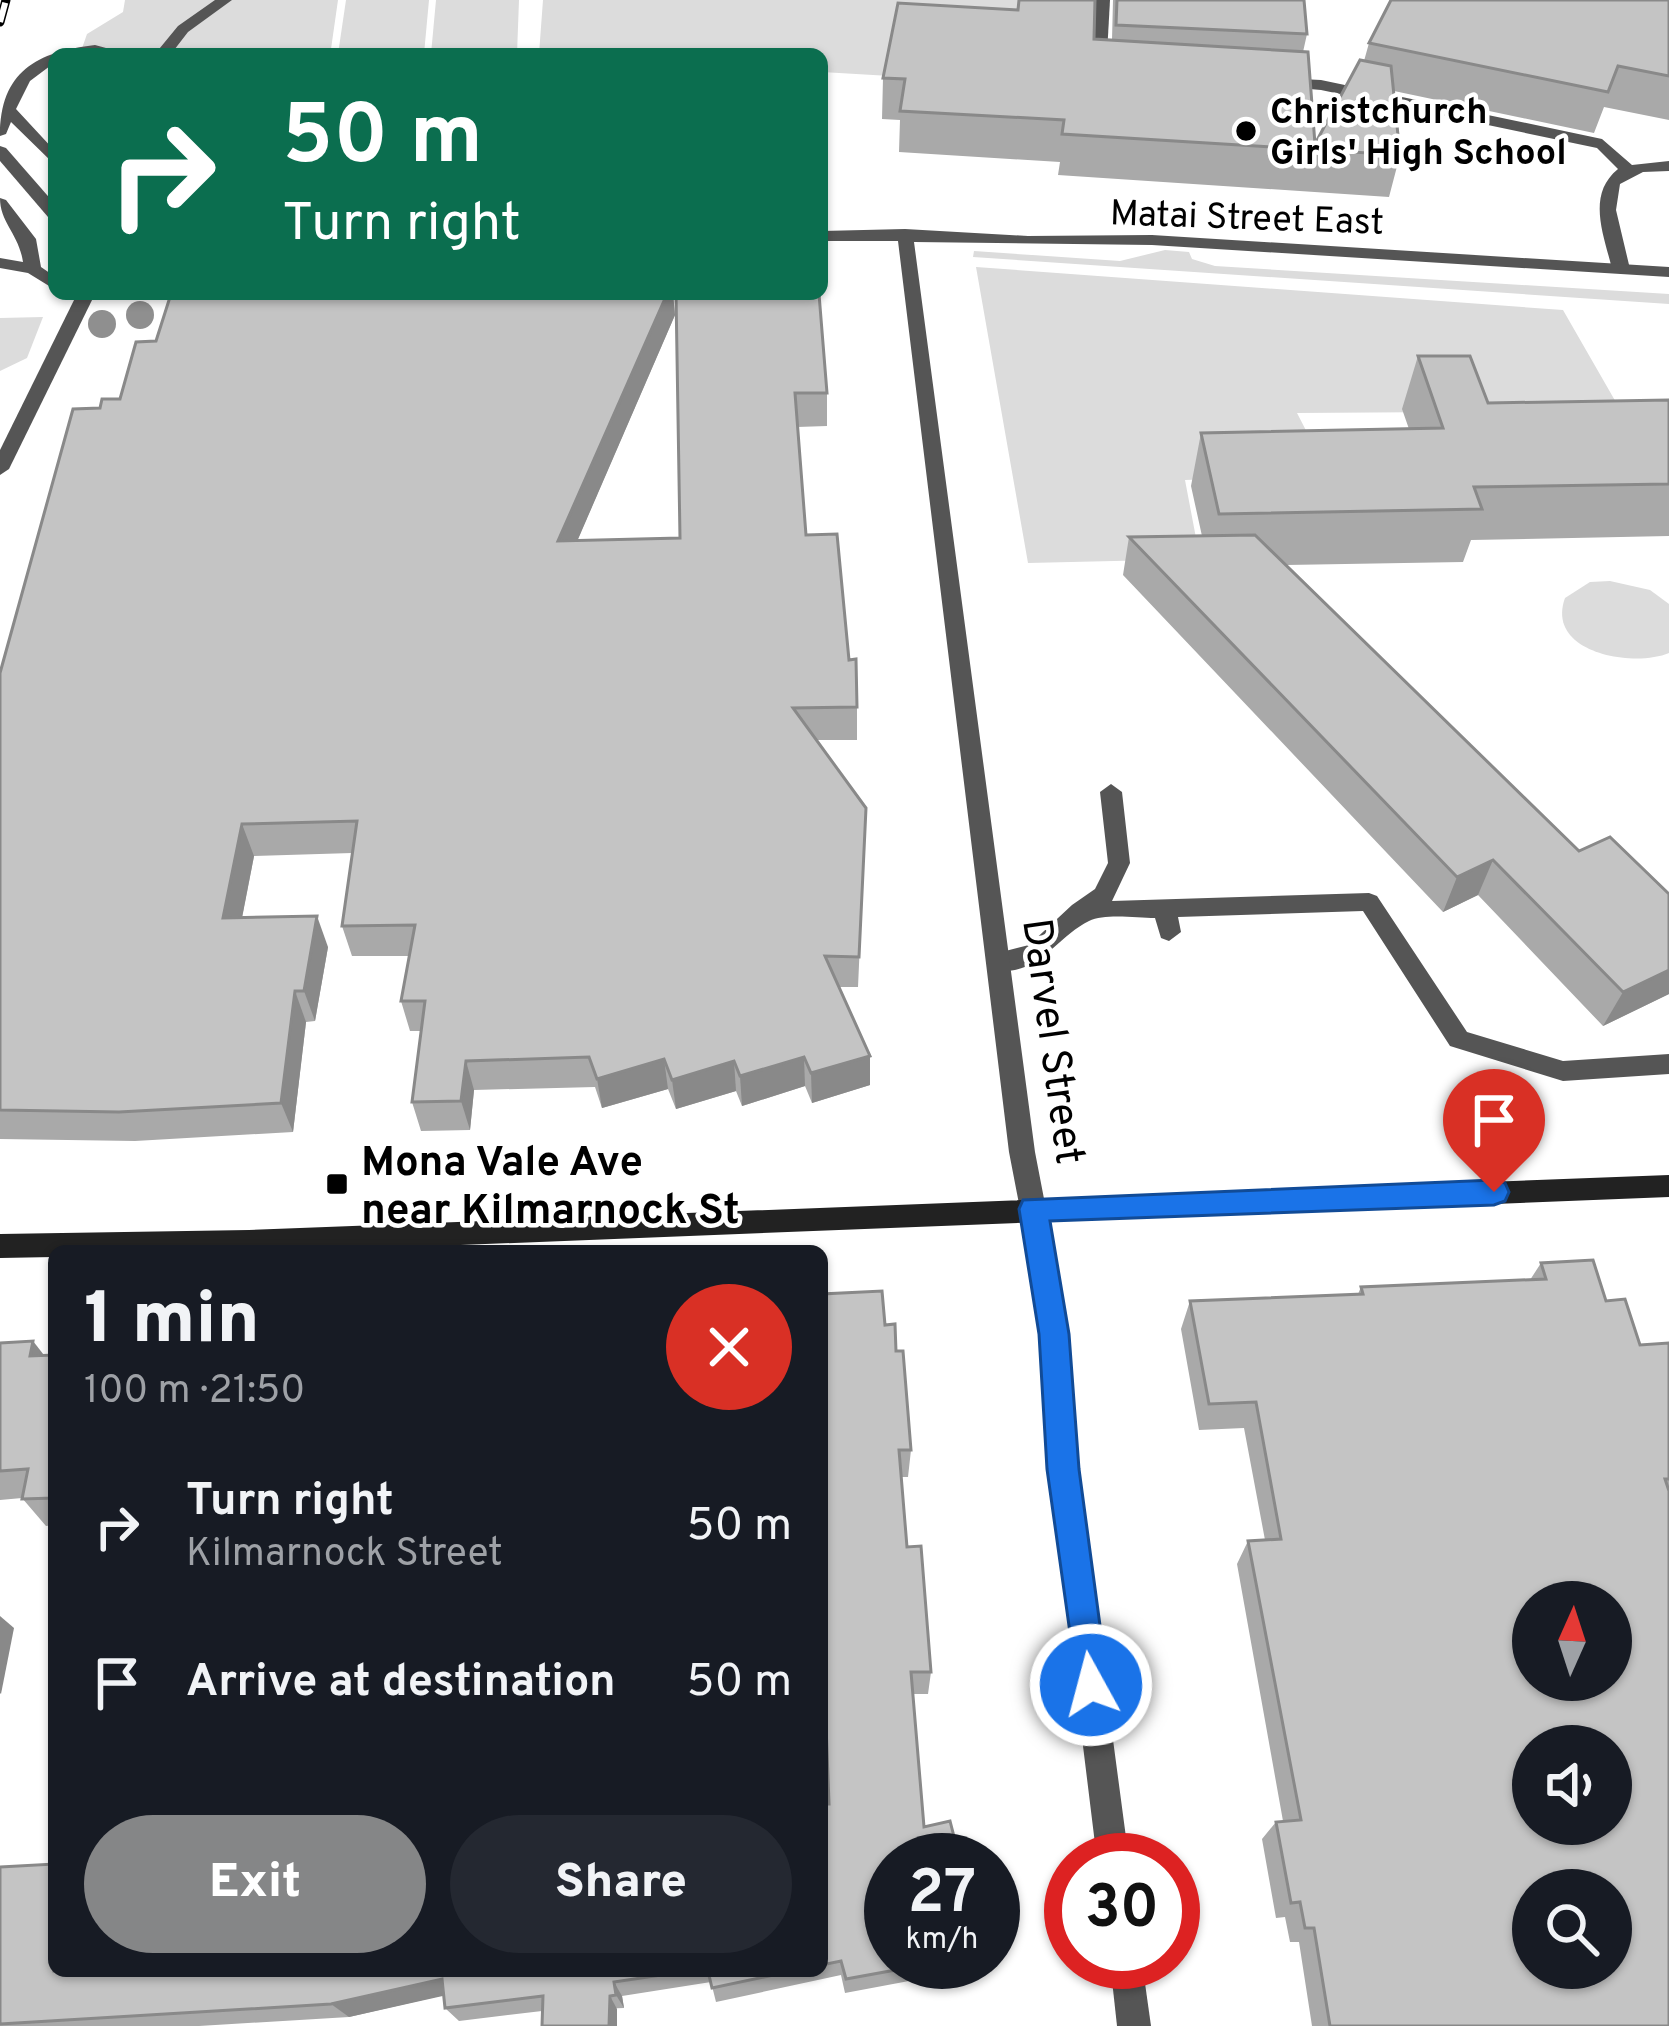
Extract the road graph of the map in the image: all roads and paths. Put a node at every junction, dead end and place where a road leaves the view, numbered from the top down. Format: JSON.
{"nodes":[{"id":1,"x":225,"y":0,"type":"edge"},
{"id":2,"x":1103,"y":0,"type":"edge"},
{"id":3,"x":169,"y":48,"type":"edge"},
{"id":4,"x":48,"y":60,"type":"edge"},
{"id":5,"x":28,"y":70,"type":"junction"},
{"id":6,"x":1120,"y":75,"type":"edge"},
{"id":7,"x":48,"y":82,"type":"edge"},
{"id":8,"x":1254,"y":82,"type":"edge"},
{"id":9,"x":8,"y":110,"type":"junction"},
{"id":10,"x":0,"y":131,"type":"edge"},
{"id":11,"x":0,"y":151,"type":"edge"},
{"id":12,"x":48,"y":153,"type":"edge"},
{"id":13,"x":1669,"y":166,"type":"edge"},
{"id":14,"x":1627,"y":169,"type":"junction"},
{"id":15,"x":0,"y":203,"type":"edge"},
{"id":16,"x":48,"y":205,"type":"edge"},
{"id":17,"x":48,"y":228,"type":"edge"},
{"id":18,"x":905,"y":234,"type":"junction"},
{"id":19,"x":828,"y":236,"type":"edge"},
{"id":20,"x":0,"y":263,"type":"edge"},
{"id":21,"x":33,"y":269,"type":"junction"},
{"id":22,"x":1621,"y":269,"type":"junction"},
{"id":23,"x":1669,"y":272,"type":"edge"},
{"id":24,"x":48,"y":280,"type":"edge"},
{"id":25,"x":79,"y":300,"type":"edge"},
{"id":26,"x":0,"y":469,"type":"edge"},
{"id":27,"x":1111,"y":792,"type":"dead end"},
{"id":28,"x":1080,"y":911,"type":"junction"},
{"id":29,"x":998,"y":962,"type":"junction"},
{"id":30,"x":1669,"y":1064,"type":"edge"},
{"id":31,"x":1669,"y":1186,"type":"edge"},
{"id":32,"x":1034,"y":1209,"type":"junction"},
{"id":33,"x":48,"y":1245,"type":"edge"},
{"id":34,"x":62,"y":1245,"type":"edge"},
{"id":35,"x":0,"y":1246,"type":"edge"},
{"id":36,"x":1110,"y":1833,"type":"edge"},
{"id":37,"x":1129,"y":1989,"type":"edge"},
{"id":38,"x":1134,"y":2026,"type":"edge"}],
"edges":[{"from":1,"to":3,"type":"street"},
{"from":2,"to":6,"type":"street"},
{"from":4,"to":5,"type":"street"},
{"from":5,"to":7,"type":"street"},
{"from":5,"to":9,"type":"street"},
{"from":8,"to":14,"type":"street"},
{"from":9,"to":10,"type":"street"},
{"from":9,"to":12,"type":"street"},
{"from":11,"to":16,"type":"street"},
{"from":13,"to":14,"type":"street"},
{"from":14,"to":22,"type":"street"},
{"from":15,"to":21,"type":"street"},
{"from":17,"to":21,"type":"street"},
{"from":18,"to":19,"type":"street","name":"Matai Street East"},
{"from":18,"to":22,"type":"street","name":"Matai Street East"},
{"from":18,"to":29,"type":"street","name":"Darvel Street"},
{"from":20,"to":21,"type":"street"},
{"from":21,"to":24,"type":"street"},
{"from":22,"to":23,"type":"street","name":"Matai Street East"},
{"from":25,"to":26,"type":"street"},
{"from":27,"to":28,"type":"street"},
{"from":28,"to":29,"type":"street"},
{"from":28,"to":30,"type":"street"},
{"from":29,"to":32,"type":"street","name":"Darvel Street"},
{"from":31,"to":32,"type":"main road"},
{"from":32,"to":34,"type":"main road"},
{"from":32,"to":36,"type":"street","name":"Darvel Street"},
{"from":33,"to":35,"type":"main road"},
{"from":37,"to":38,"type":"street"}]}
